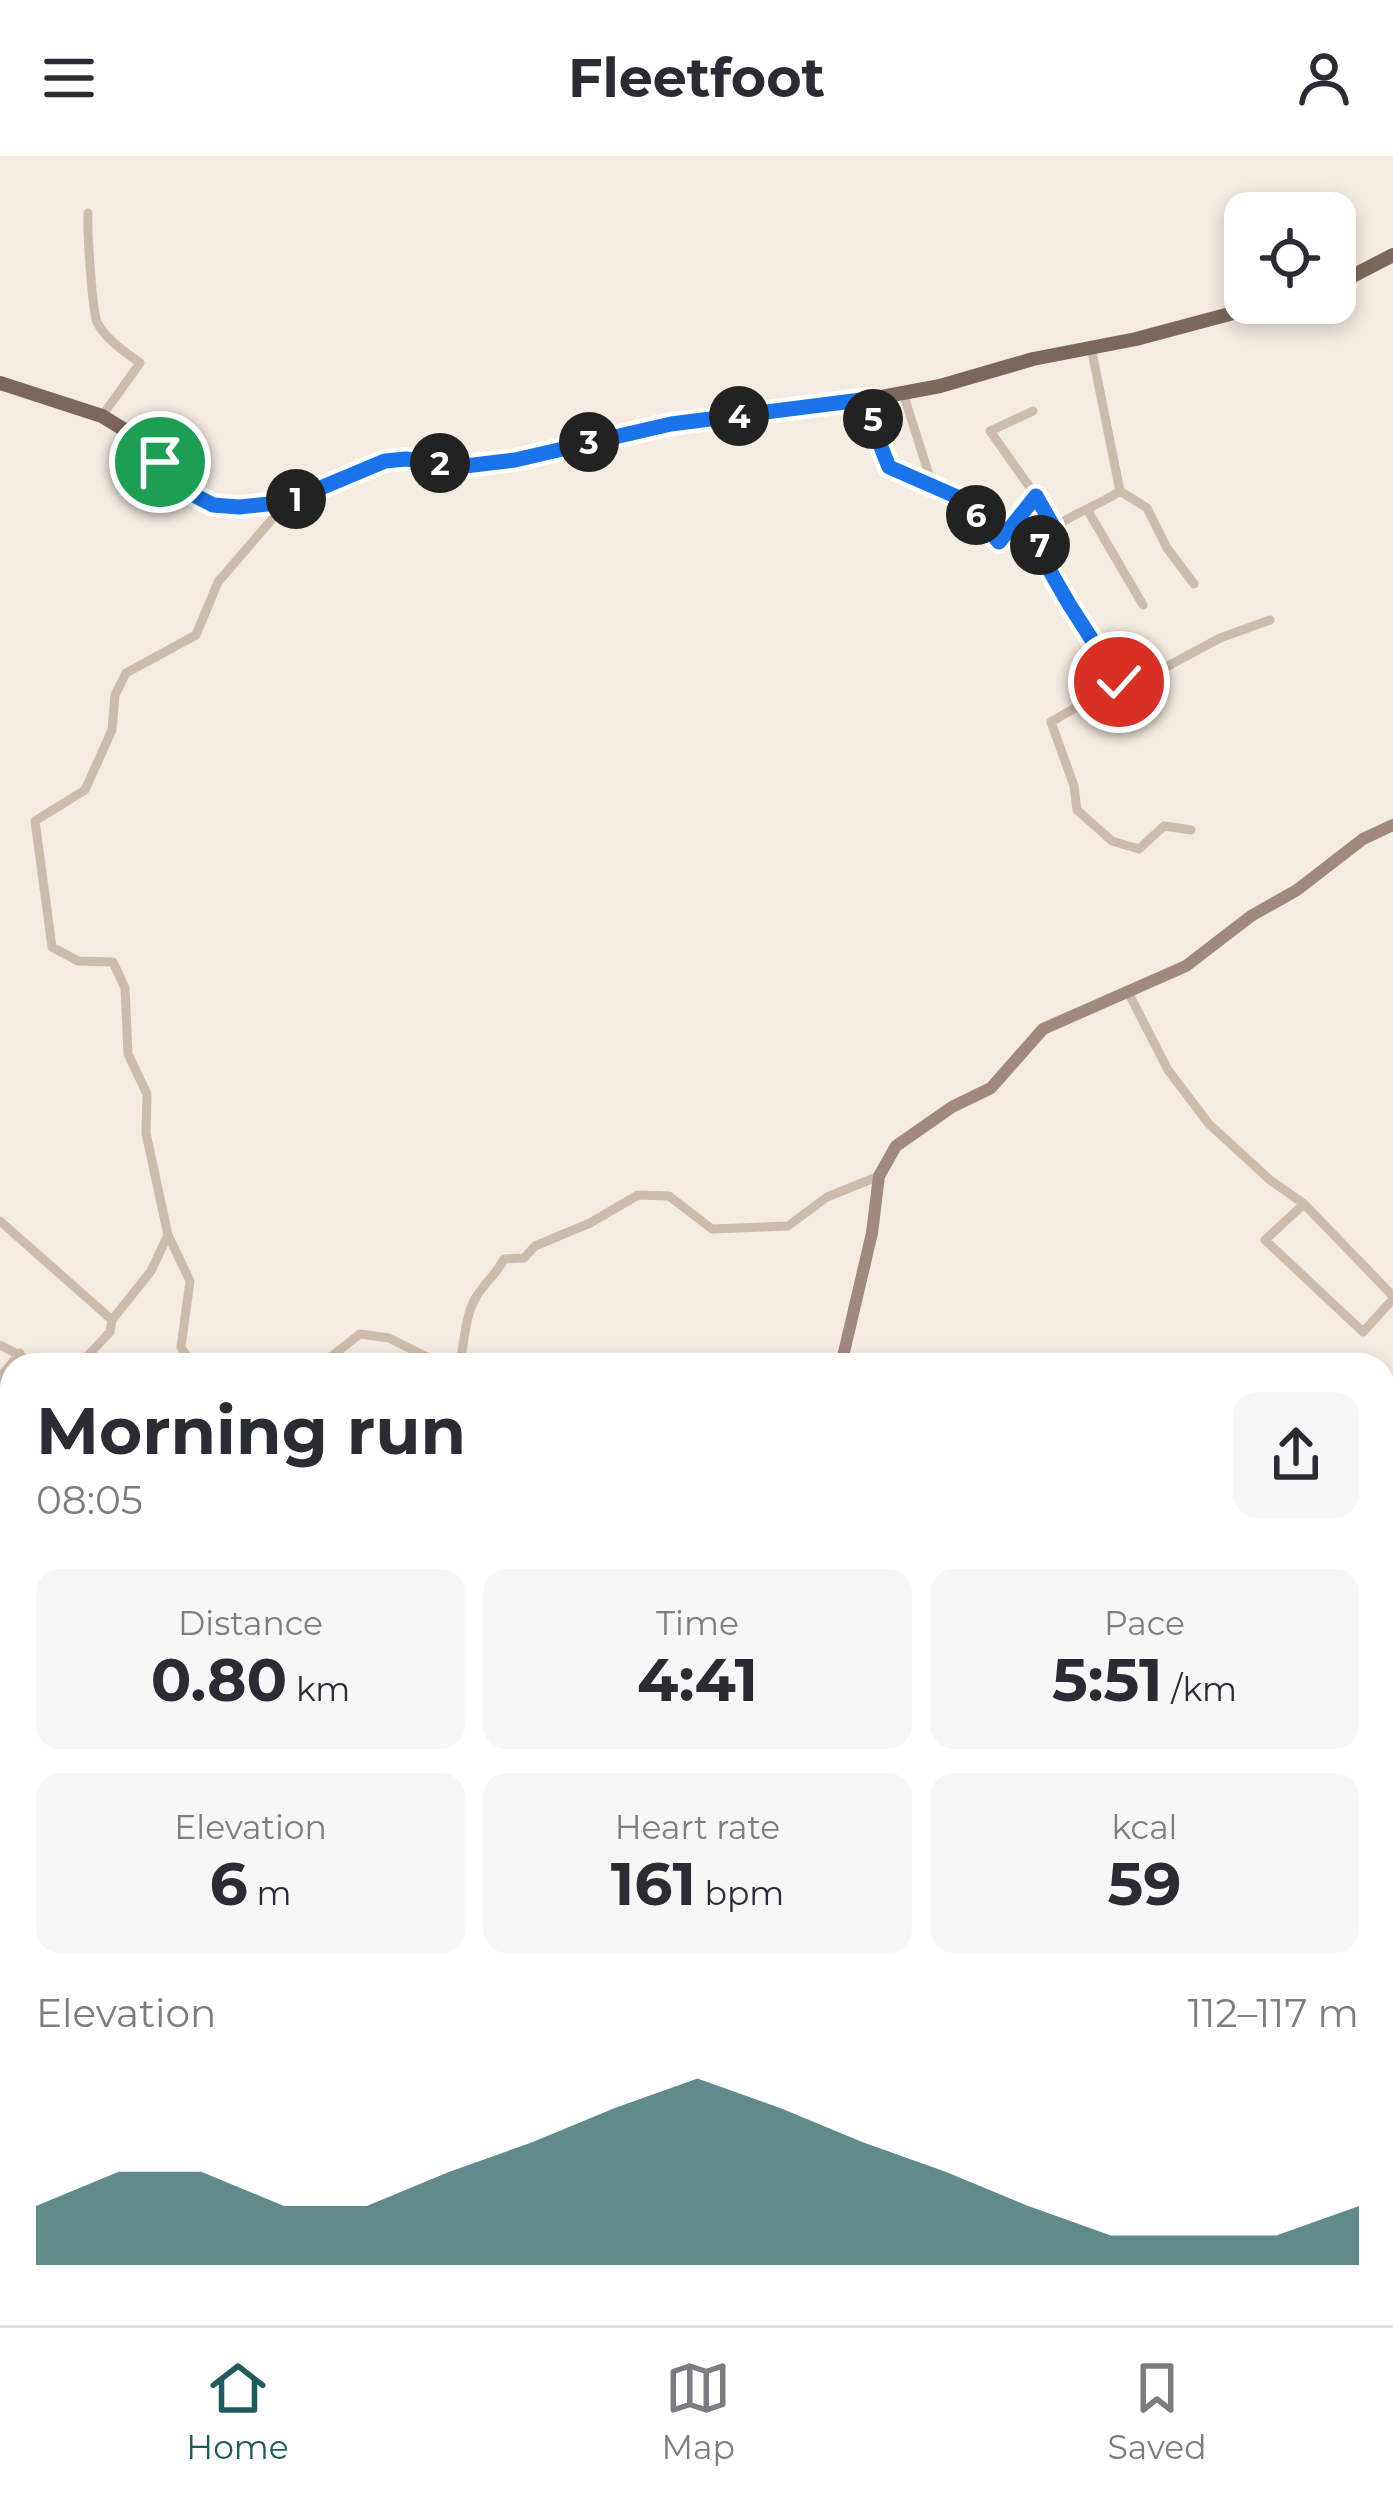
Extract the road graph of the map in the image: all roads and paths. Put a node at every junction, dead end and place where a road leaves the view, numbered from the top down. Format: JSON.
{"nodes":[{"id":1,"x":88,"y":213,"type":"dead end"},
{"id":2,"x":1393,"y":255,"type":"edge"},
{"id":3,"x":1356,"y":274,"type":"edge"},
{"id":4,"x":1224,"y":314,"type":"edge"},
{"id":5,"x":1091,"y":347,"type":"junction"},
{"id":6,"x":0,"y":383,"type":"edge"},
{"id":7,"x":904,"y":393,"type":"junction"},
{"id":8,"x":869,"y":399,"type":"junction"},
{"id":9,"x":1033,"y":411,"type":"dead end"},
{"id":10,"x":102,"y":416,"type":"junction"},
{"id":11,"x":932,"y":484,"type":"junction"},
{"id":12,"x":1120,"y":491,"type":"junction"},
{"id":13,"x":1036,"y":496,"type":"junction"},
{"id":14,"x":287,"y":502,"type":"junction"},
{"id":15,"x":1088,"y":511,"type":"junction"},
{"id":16,"x":1053,"y":526,"type":"junction"},
{"id":17,"x":1194,"y":584,"type":"dead end"},
{"id":18,"x":1143,"y":605,"type":"dead end"},
{"id":19,"x":1270,"y":620,"type":"dead end"},
{"id":20,"x":1144,"y":679,"type":"dead end"},
{"id":21,"x":1393,"y":825,"type":"edge"},
{"id":22,"x":1191,"y":830,"type":"dead end"},
{"id":23,"x":1126,"y":990,"type":"junction"},
{"id":24,"x":879,"y":1176,"type":"junction"},
{"id":25,"x":1304,"y":1204,"type":"junction"},
{"id":26,"x":0,"y":1221,"type":"edge"},
{"id":27,"x":169,"y":1235,"type":"junction"},
{"id":28,"x":1393,"y":1297,"type":"edge"},
{"id":29,"x":112,"y":1320,"type":"junction"},
{"id":30,"x":0,"y":1345,"type":"edge"},
{"id":31,"x":20,"y":1353,"type":"edge"},
{"id":32,"x":90,"y":1353,"type":"edge"},
{"id":33,"x":185,"y":1353,"type":"edge"},
{"id":34,"x":336,"y":1353,"type":"edge"},
{"id":35,"x":419,"y":1353,"type":"edge"},
{"id":36,"x":461,"y":1353,"type":"edge"},
{"id":37,"x":844,"y":1353,"type":"edge"}],
"edges":[{"from":1,"to":10,"type":"street"},
{"from":2,"to":3,"type":"main road"},
{"from":4,"to":5,"type":"main road"},
{"from":5,"to":7,"type":"main road"},
{"from":5,"to":12,"type":"street"},
{"from":6,"to":10,"type":"main road"},
{"from":7,"to":8,"type":"main road"},
{"from":7,"to":11,"type":"street"},
{"from":8,"to":11,"type":"street"},
{"from":8,"to":14,"type":"main road"},
{"from":9,"to":13,"type":"street"},
{"from":10,"to":14,"type":"main road"},
{"from":11,"to":13,"type":"street"},
{"from":12,"to":15,"type":"street"},
{"from":12,"to":17,"type":"street"},
{"from":13,"to":16,"type":"street"},
{"from":14,"to":27,"type":"street"},
{"from":15,"to":16,"type":"street"},
{"from":15,"to":18,"type":"street"},
{"from":16,"to":22,"type":"street"},
{"from":19,"to":20,"type":"street"},
{"from":21,"to":23,"type":"main road"},
{"from":23,"to":24,"type":"main road"},
{"from":23,"to":25,"type":"street"},
{"from":24,"to":36,"type":"street"},
{"from":24,"to":37,"type":"main road"},
{"from":25,"to":28,"type":"street"},
{"from":25,"to":28,"type":"street"},
{"from":26,"to":29,"type":"street"},
{"from":27,"to":29,"type":"street"},
{"from":27,"to":33,"type":"street"},
{"from":29,"to":32,"type":"street"},
{"from":30,"to":31,"type":"street"},
{"from":34,"to":35,"type":"street"}]}
